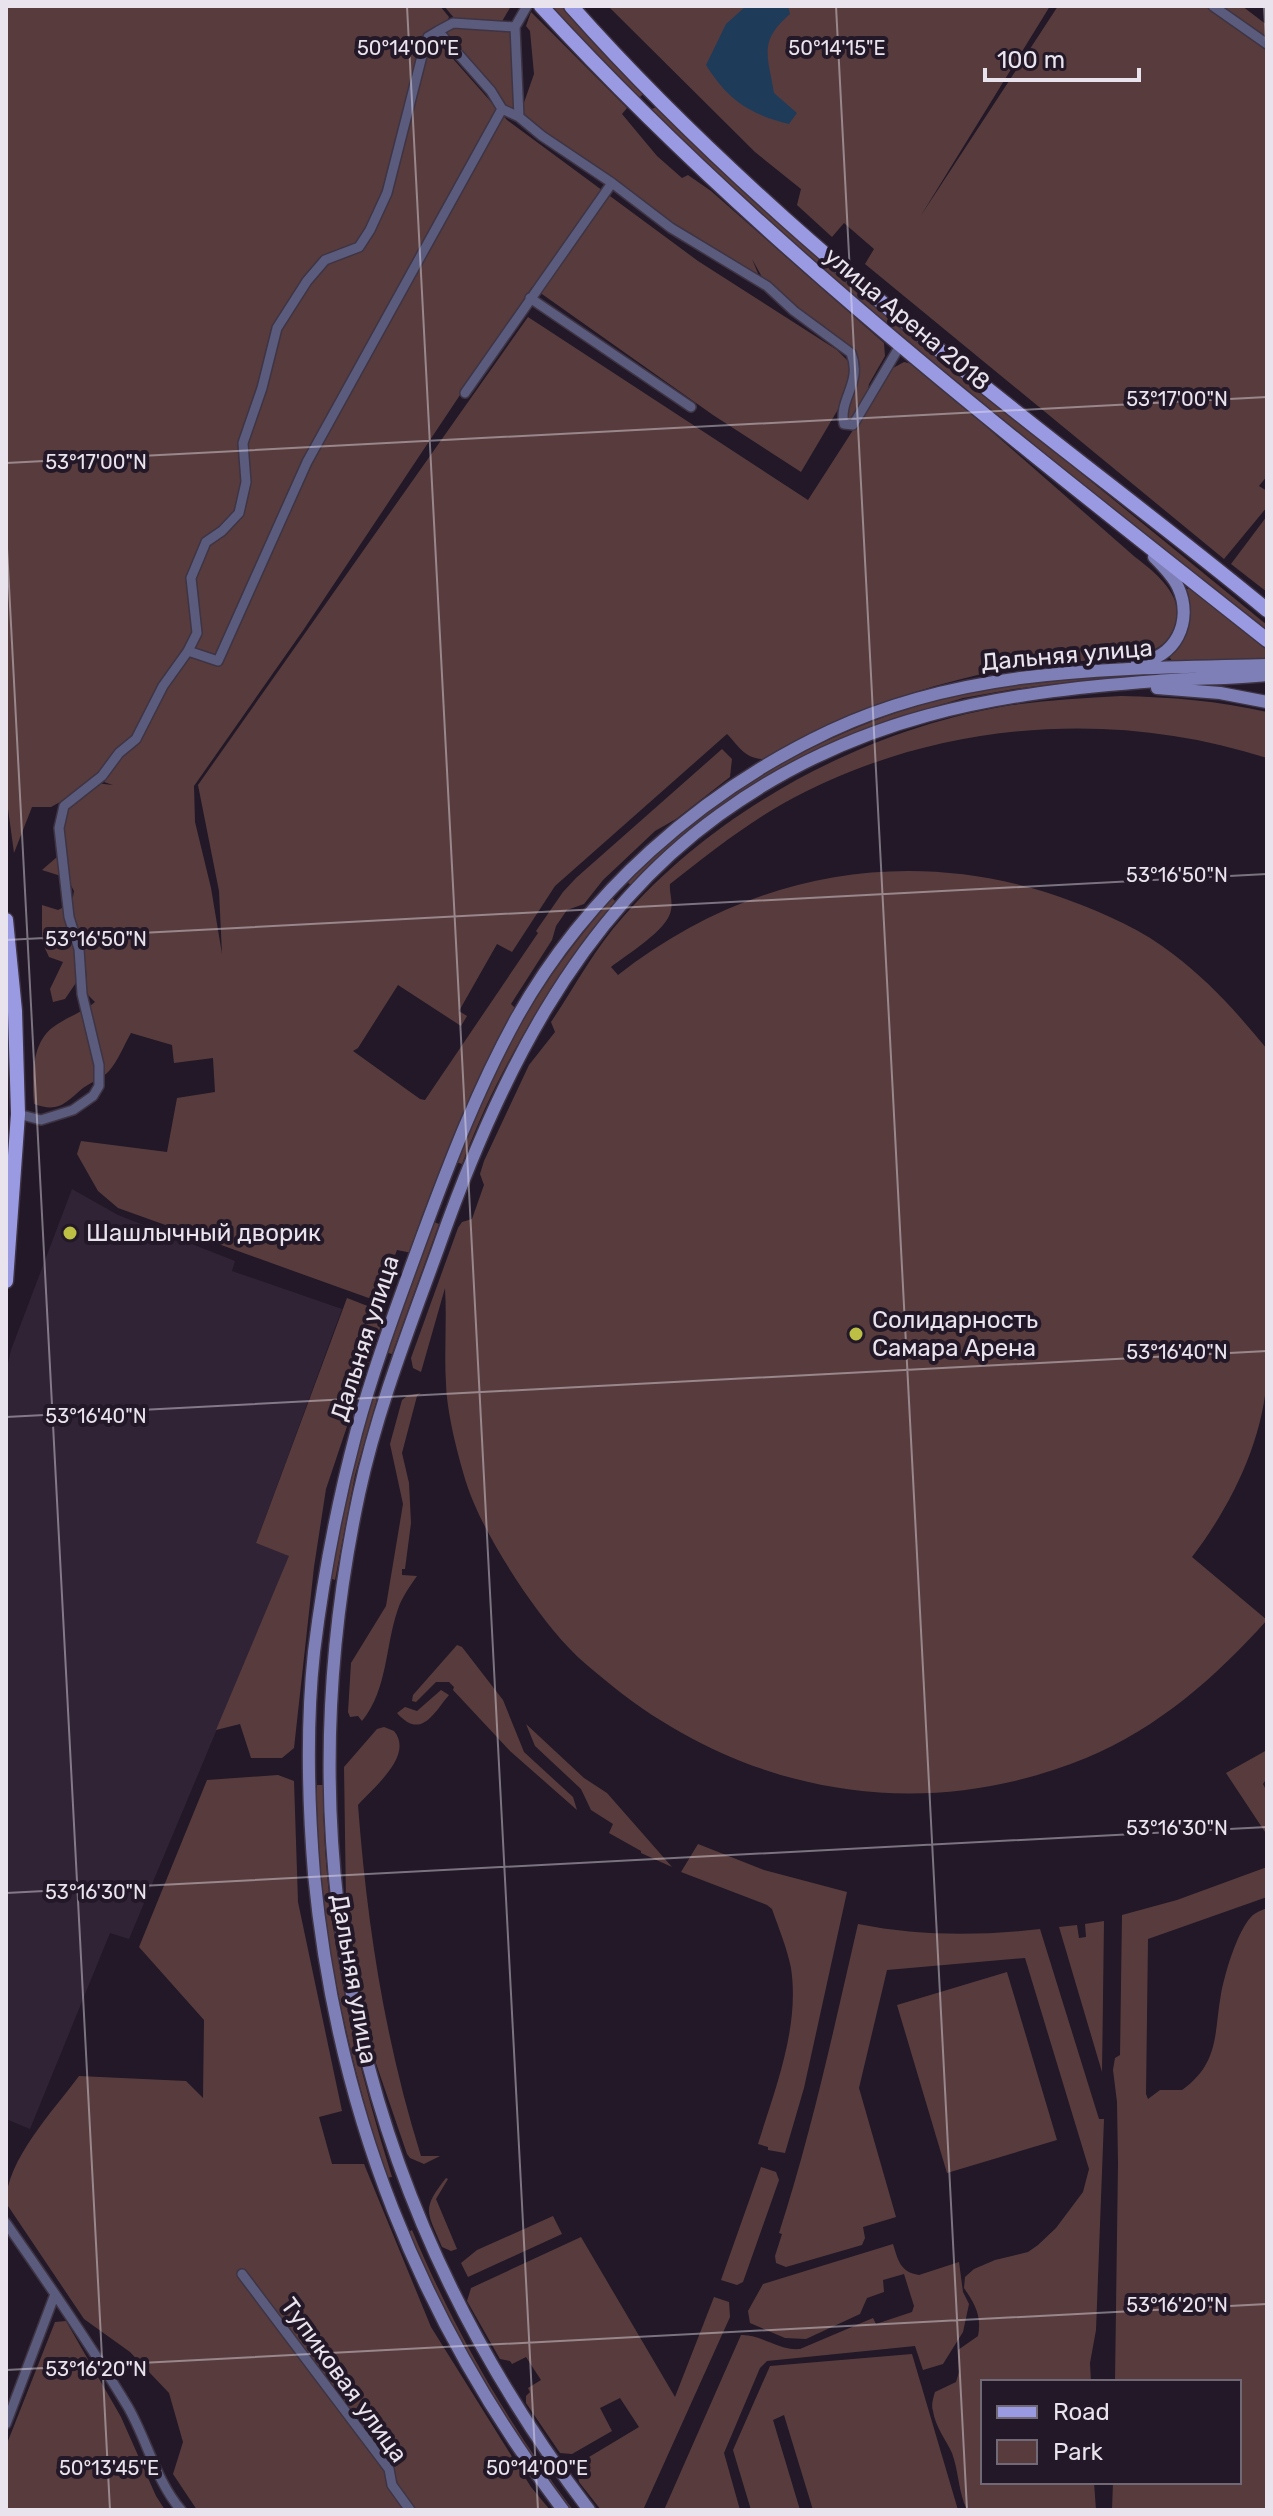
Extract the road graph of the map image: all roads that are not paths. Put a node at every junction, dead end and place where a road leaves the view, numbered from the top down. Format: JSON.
{"nodes":[{"id":1,"x":527,"y":6,"type":"edge"},
{"id":2,"x":541,"y":6,"type":"edge"},
{"id":3,"x":571,"y":6,"type":"edge"},
{"id":4,"x":1213,"y":6,"type":"edge"},
{"id":5,"x":515,"y":27,"type":"junction"},
{"id":6,"x":438,"y":31,"type":"junction"},
{"id":7,"x":1267,"y":44,"type":"edge"},
{"id":8,"x":502,"y":109,"type":"junction"},
{"id":9,"x":519,"y":117,"type":"junction"},
{"id":10,"x":612,"y":183,"type":"junction"},
{"id":11,"x":530,"y":298,"type":"junction"},
{"id":12,"x":901,"y":344,"type":"junction"},
{"id":13,"x":465,"y":393,"type":"dead end"},
{"id":14,"x":691,"y":407,"type":"dead end"},
{"id":15,"x":1136,"y":536,"type":"junction"},
{"id":16,"x":1267,"y":610,"type":"edge"},
{"id":17,"x":1267,"y":640,"type":"edge"},
{"id":18,"x":188,"y":651,"type":"junction"},
{"id":19,"x":1267,"y":665,"type":"edge"},
{"id":20,"x":1267,"y":675,"type":"edge"},
{"id":21,"x":1019,"y":677,"type":"junction"},
{"id":22,"x":1081,"y":687,"type":"junction"},
{"id":23,"x":1267,"y":702,"type":"edge"},
{"id":24,"x":616,"y":886,"type":"junction"},
{"id":25,"x":628,"y":896,"type":"junction"},
{"id":26,"x":6,"y":920,"type":"edge"},
{"id":27,"x":11,"y":1052,"type":"edge"},
{"id":28,"x":18,"y":1114,"type":"junction"},
{"id":29,"x":441,"y":1185,"type":"junction"},
{"id":30,"x":459,"y":1193,"type":"junction"},
{"id":31,"x":6,"y":1281,"type":"edge"},
{"id":32,"x":375,"y":1371,"type":"junction"},
{"id":33,"x":393,"y":1378,"type":"junction"},
{"id":34,"x":324,"y":1588,"type":"junction"},
{"id":35,"x":342,"y":1592,"type":"junction"},
{"id":36,"x":331,"y":1743,"type":"junction"},
{"id":37,"x":309,"y":1744,"type":"junction"},
{"id":38,"x":407,"y":2187,"type":"junction"},
{"id":39,"x":387,"y":2195,"type":"junction"},
{"id":40,"x":6,"y":2223,"type":"edge"},
{"id":41,"x":242,"y":2274,"type":"dead end"},
{"id":42,"x":55,"y":2294,"type":"junction"},
{"id":43,"x":6,"y":2424,"type":"edge"},
{"id":44,"x":181,"y":2510,"type":"edge"},
{"id":45,"x":410,"y":2510,"type":"edge"},
{"id":46,"x":563,"y":2510,"type":"edge"},
{"id":47,"x":589,"y":2510,"type":"edge"}],
"edges":[{"from":1,"to":5,"type":"street"},
{"from":2,"to":12,"type":"main road","name":"улица Арена 2018"},
{"from":3,"to":16,"type":"main road","name":"улица Арена 2018"},
{"from":4,"to":7,"type":"street"},
{"from":5,"to":6,"type":"street"},
{"from":5,"to":9,"type":"street"},
{"from":6,"to":8,"type":"street"},
{"from":6,"to":18,"type":"street"},
{"from":8,"to":9,"type":"street"},
{"from":8,"to":18,"type":"street"},
{"from":9,"to":10,"type":"street"},
{"from":10,"to":11,"type":"street"},
{"from":10,"to":12,"type":"street"},
{"from":11,"to":13,"type":"street"},
{"from":11,"to":14,"type":"street"},
{"from":12,"to":15,"type":"main road","name":"улица Арена 2018"},
{"from":15,"to":17,"type":"main road","name":"улица Арена 2018"},
{"from":15,"to":21,"type":"main road"},
{"from":18,"to":28,"type":"street"},
{"from":19,"to":21,"type":"main road","name":"Дальняя улица"},
{"from":20,"to":22,"type":"main road","name":"Дальняя улица"},
{"from":21,"to":24,"type":"main road","name":"Дальняя улица"},
{"from":22,"to":23,"type":"main road"},
{"from":22,"to":25,"type":"main road","name":"Дальняя улица"},
{"from":24,"to":25,"type":"main road"},
{"from":24,"to":29,"type":"main road","name":"Дальняя улица"},
{"from":25,"to":30,"type":"main road","name":"Дальняя улица"},
{"from":26,"to":27,"type":"main road"},
{"from":27,"to":28,"type":"main road"},
{"from":28,"to":31,"type":"main road"},
{"from":29,"to":30,"type":"main road"},
{"from":29,"to":32,"type":"main road","name":"Дальняя улица"},
{"from":30,"to":33,"type":"main road","name":"Дальняя улица"},
{"from":32,"to":33,"type":"main road"},
{"from":32,"to":34,"type":"main road","name":"Дальняя улица"},
{"from":33,"to":35,"type":"main road","name":"Дальняя улица"},
{"from":34,"to":35,"type":"main road"},
{"from":34,"to":37,"type":"main road","name":"Дальняя улица"},
{"from":35,"to":36,"type":"main road","name":"Дальняя улица"},
{"from":36,"to":37,"type":"main road"},
{"from":36,"to":38,"type":"main road","name":"Дальняя улица"},
{"from":37,"to":39,"type":"main road","name":"Дальняя улица"},
{"from":38,"to":39,"type":"main road"},
{"from":38,"to":47,"type":"main road","name":"Дальняя улица"},
{"from":39,"to":46,"type":"main road","name":"Дальняя улица"},
{"from":40,"to":42,"type":"street"},
{"from":41,"to":45,"type":"street","name":"Тупиковая улица"},
{"from":42,"to":43,"type":"street"},
{"from":42,"to":44,"type":"street"}]}
